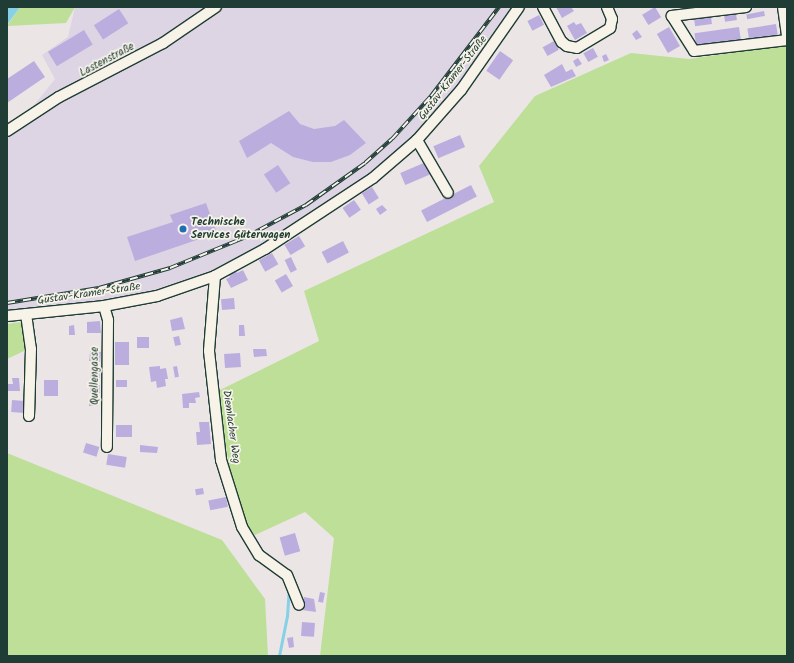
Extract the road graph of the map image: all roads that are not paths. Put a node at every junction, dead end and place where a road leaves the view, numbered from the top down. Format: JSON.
{"nodes":[{"id":1,"x":216,"y":7,"type":"edge"},
{"id":2,"x":519,"y":7,"type":"edge"},
{"id":3,"x":543,"y":7,"type":"edge"},
{"id":4,"x":607,"y":7,"type":"edge"},
{"id":5,"x":746,"y":7,"type":"edge"},
{"id":6,"x":783,"y":7,"type":"edge"},
{"id":7,"x":787,"y":36,"type":"edge"},
{"id":8,"x":787,"y":40,"type":"edge"},
{"id":9,"x":8,"y":129,"type":"edge"},
{"id":10,"x":418,"y":140,"type":"junction"},
{"id":11,"x":448,"y":193,"type":"dead end"},
{"id":12,"x":215,"y":276,"type":"junction"},
{"id":13,"x":104,"y":306,"type":"junction"},
{"id":14,"x":26,"y":314,"type":"junction"},
{"id":15,"x":7,"y":316,"type":"edge"},
{"id":16,"x":29,"y":416,"type":"dead end"},
{"id":17,"x":107,"y":447,"type":"dead end"},
{"id":18,"x":299,"y":605,"type":"dead end"}],
"edges":[{"from":1,"to":9,"type":"street","name":"Lastenstraße"},
{"from":2,"to":10,"type":"street","name":"Gustav-Kramer-Straße"},
{"from":3,"to":4,"type":"street"},
{"from":5,"to":8,"type":"street"},
{"from":6,"to":7,"type":"street"},
{"from":10,"to":11,"type":"street"},
{"from":10,"to":12,"type":"street","name":"Gustav-Kramer-Straße"},
{"from":12,"to":13,"type":"street","name":"Gustav-Kramer-Straße"},
{"from":12,"to":18,"type":"street","name":"Diemlacher Weg"},
{"from":13,"to":14,"type":"street","name":"Gustav-Kramer-Straße"},
{"from":13,"to":17,"type":"street","name":"Quellengasse"},
{"from":14,"to":15,"type":"street","name":"Gustav-Kramer-Straße"},
{"from":14,"to":16,"type":"street"}]}
